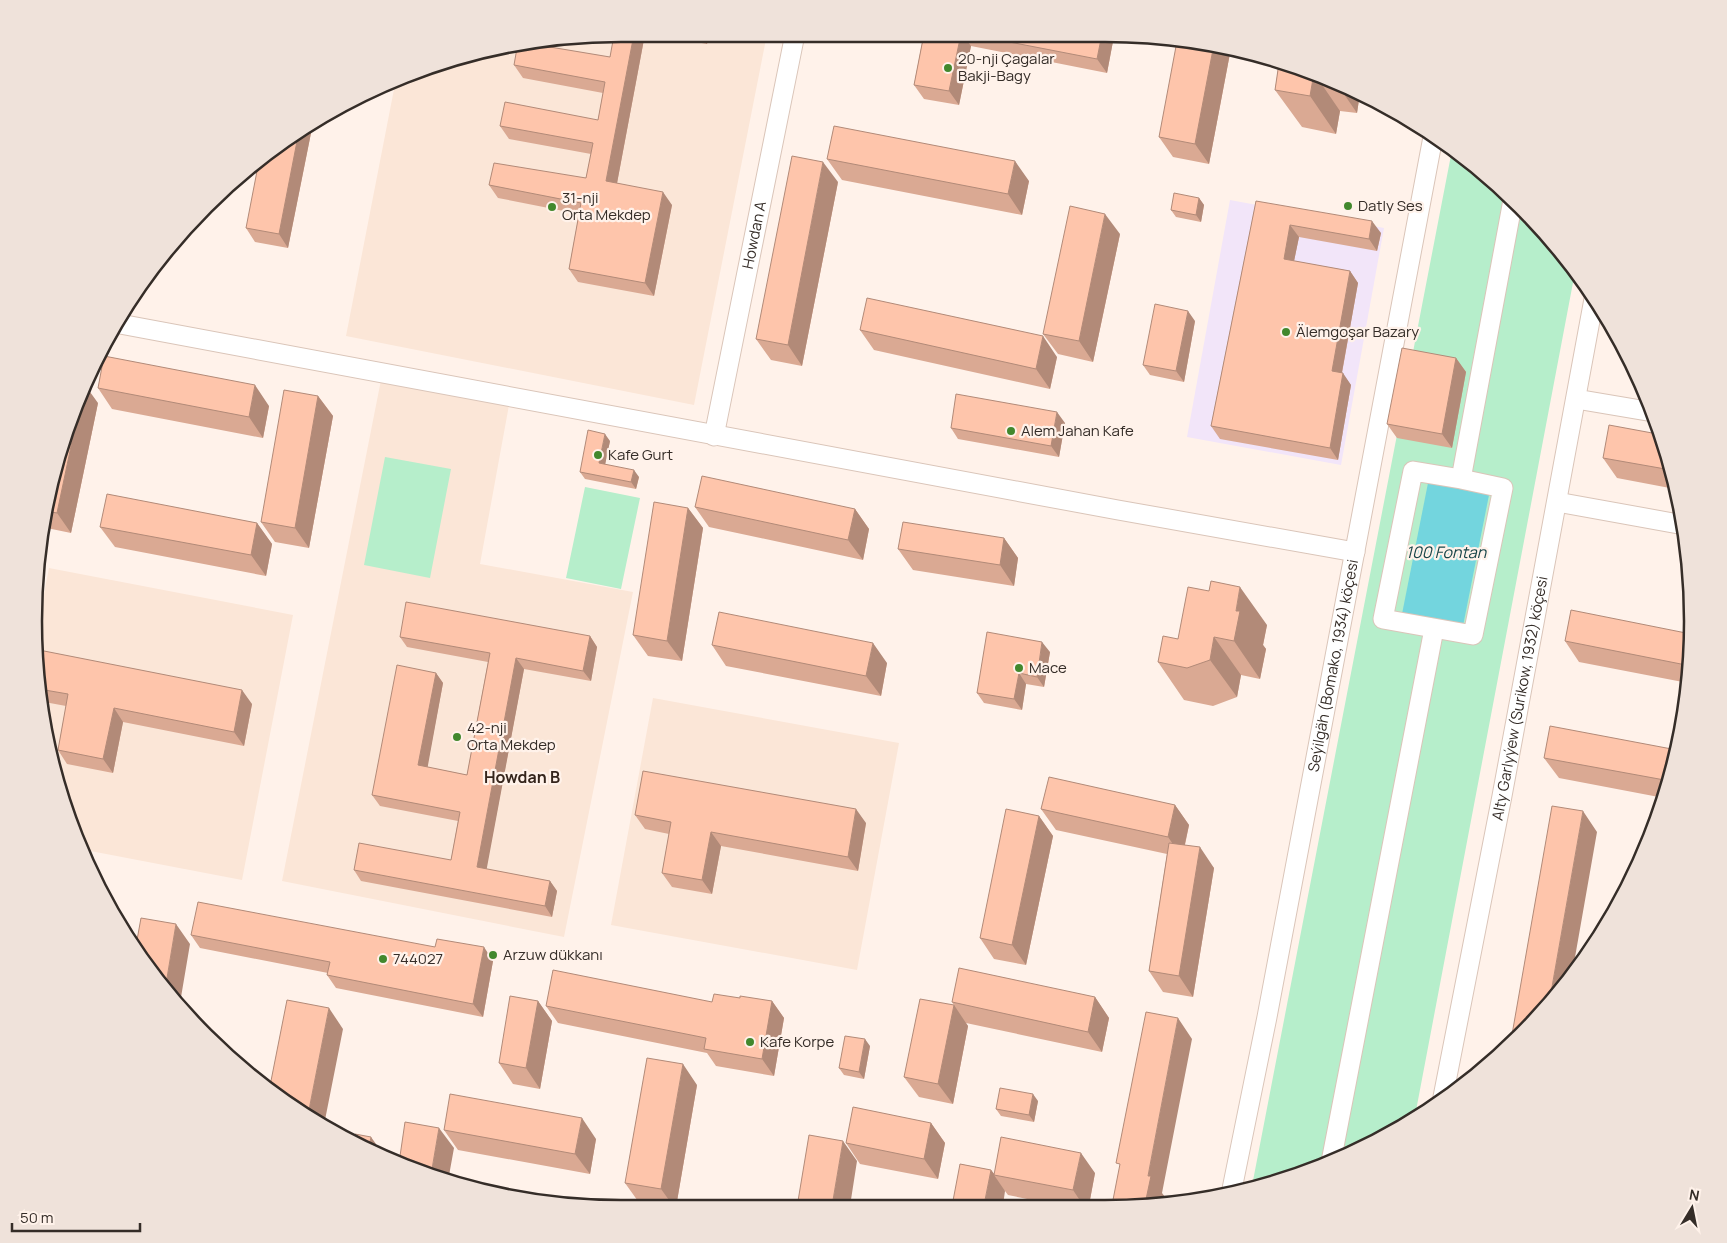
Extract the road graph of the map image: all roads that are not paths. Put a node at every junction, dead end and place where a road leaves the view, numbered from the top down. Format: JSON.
{"nodes":[{"id":1,"x":793,"y":42,"type":"edge"},
{"id":2,"x":1432,"y":143,"type":"edge"},
{"id":3,"x":1511,"y":209,"type":"edge"},
{"id":4,"x":1592,"y":309,"type":"edge"},
{"id":5,"x":124,"y":325,"type":"edge"},
{"id":6,"x":1576,"y":398,"type":"junction"},
{"id":7,"x":1644,"y":410,"type":"edge"},
{"id":8,"x":714,"y":436,"type":"junction"},
{"id":9,"x":1461,"y":479,"type":"junction"},
{"id":10,"x":1557,"y":502,"type":"junction"},
{"id":11,"x":1676,"y":524,"type":"edge"},
{"id":12,"x":1355,"y":552,"type":"junction"},
{"id":13,"x":1434,"y":629,"type":"junction"},
{"id":14,"x":1444,"y":1091,"type":"edge"},
{"id":15,"x":1333,"y":1154,"type":"edge"},
{"id":16,"x":1233,"y":1186,"type":"edge"}],
"edges":[{"from":1,"to":8,"type":"street","name":"Howdan A"},
{"from":2,"to":12,"type":"street","name":"Seýilgäh (Bomako, 1934) köçesi"},
{"from":3,"to":9,"type":"street"},
{"from":4,"to":6,"type":"street","name":"Alty Garlyýew (Surikow, 1932) köçesi"},
{"from":5,"to":8,"type":"street"},
{"from":6,"to":7,"type":"street"},
{"from":6,"to":10,"type":"street","name":"Alty Garlyýew (Surikow, 1932) köçesi"},
{"from":8,"to":12,"type":"street"},
{"from":9,"to":13,"type":"street"},
{"from":9,"to":13,"type":"street"},
{"from":10,"to":11,"type":"street"},
{"from":10,"to":14,"type":"street","name":"Alty Garlyýew (Surikow, 1932) köçesi"},
{"from":12,"to":16,"type":"street","name":"Seýilgäh (Bomako, 1934) köçesi"},
{"from":13,"to":15,"type":"street"}]}
